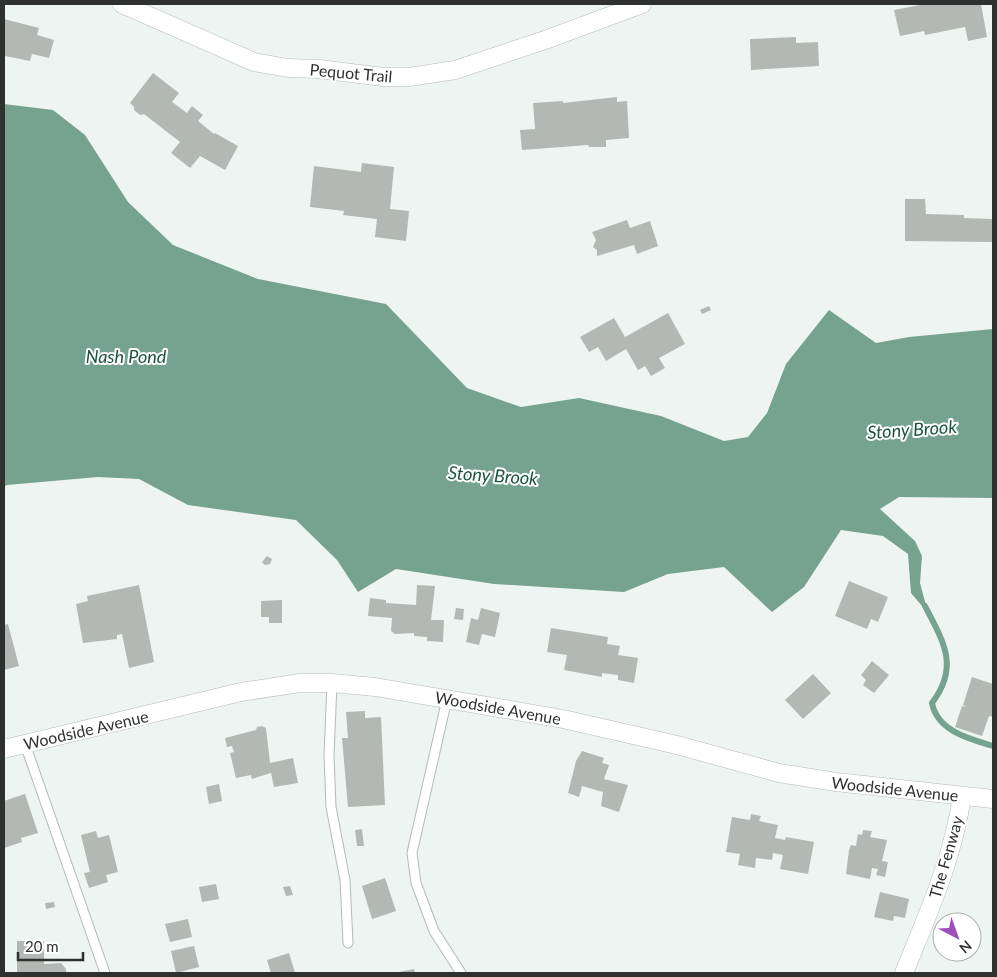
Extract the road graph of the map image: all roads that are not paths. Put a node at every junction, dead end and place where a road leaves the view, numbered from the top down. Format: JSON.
{"nodes":[{"id":1,"x":122,"y":4,"type":"edge"},
{"id":2,"x":642,"y":4,"type":"edge"},
{"id":3,"x":332,"y":683,"type":"junction"},
{"id":4,"x":446,"y":699,"type":"junction"},
{"id":5,"x":25,"y":744,"type":"junction"},
{"id":6,"x":4,"y":749,"type":"edge"},
{"id":7,"x":962,"y":796,"type":"junction"},
{"id":8,"x":993,"y":799,"type":"edge"},
{"id":9,"x":348,"y":943,"type":"dead end"},
{"id":10,"x":105,"y":973,"type":"edge"},
{"id":11,"x":461,"y":973,"type":"edge"},
{"id":12,"x":904,"y":973,"type":"edge"}],
"edges":[{"from":1,"to":2,"type":"street","name":"Pequot Trail"},
{"from":3,"to":4,"type":"street","name":"Woodside Avenue"},
{"from":3,"to":5,"type":"street","name":"Woodside Avenue"},
{"from":3,"to":9,"type":"lane"},
{"from":4,"to":7,"type":"street","name":"Woodside Avenue"},
{"from":4,"to":11,"type":"lane"},
{"from":5,"to":6,"type":"street","name":"Woodside Avenue"},
{"from":5,"to":10,"type":"lane"},
{"from":7,"to":8,"type":"street","name":"Woodside Avenue"},
{"from":7,"to":12,"type":"street","name":"The Fenway"}]}
